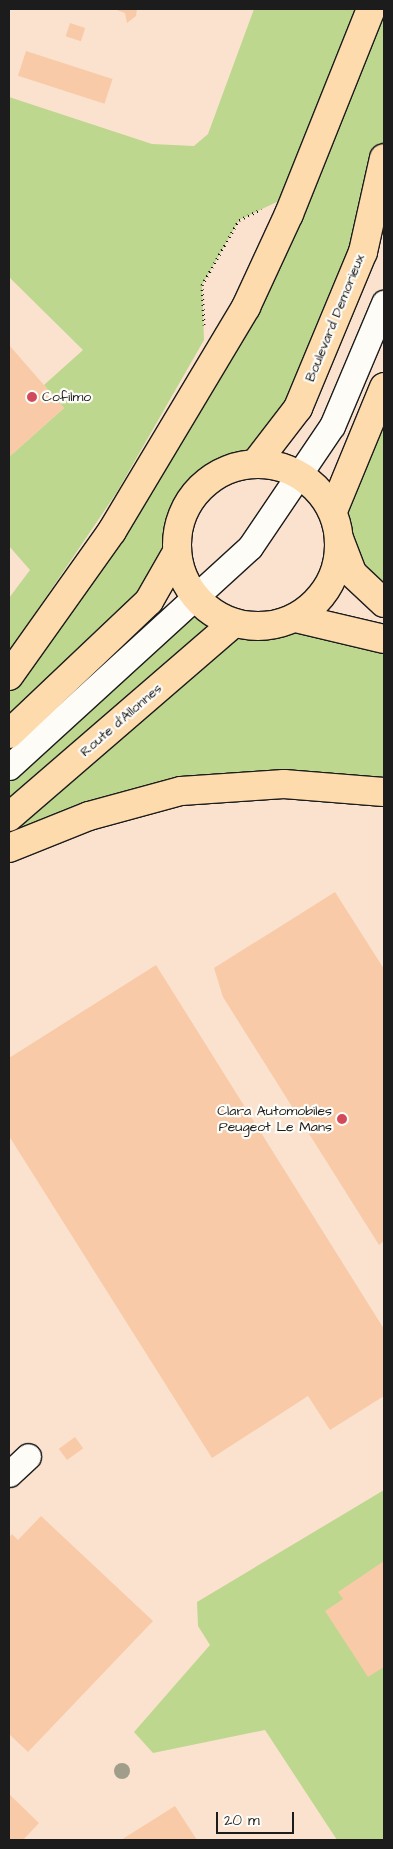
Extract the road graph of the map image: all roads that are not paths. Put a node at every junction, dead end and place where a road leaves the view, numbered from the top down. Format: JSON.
{"nodes":[{"id":1,"x":371,"y":9,"type":"edge"},
{"id":2,"x":384,"y":158,"type":"edge"},
{"id":3,"x":384,"y":303,"type":"edge"},
{"id":4,"x":384,"y":387,"type":"edge"},
{"id":5,"x":376,"y":420,"type":"edge"},
{"id":6,"x":255,"y":464,"type":"junction"},
{"id":7,"x":301,"y":474,"type":"junction"},
{"id":8,"x":332,"y":511,"type":"junction"},
{"id":9,"x":340,"y":541,"type":"junction"},
{"id":10,"x":177,"y":552,"type":"junction"},
{"id":11,"x":197,"y":599,"type":"junction"},
{"id":12,"x":381,"y":600,"type":"edge"},
{"id":13,"x":295,"y":618,"type":"junction"},
{"id":14,"x":234,"y":623,"type":"junction"},
{"id":15,"x":384,"y":639,"type":"edge"},
{"id":16,"x":9,"y":676,"type":"edge"},
{"id":17,"x":9,"y":734,"type":"edge"},
{"id":18,"x":9,"y":767,"type":"edge"},
{"id":19,"x":384,"y":792,"type":"edge"},
{"id":20,"x":9,"y":817,"type":"edge"},
{"id":21,"x":9,"y":848,"type":"edge"},
{"id":22,"x":28,"y":1456,"type":"dead end"},
{"id":23,"x":9,"y":1474,"type":"edge"}],
"edges":[{"from":1,"to":16,"type":"main road"},
{"from":2,"to":6,"type":"main road","name":"Boulevard Demorieux"},
{"from":3,"to":7,"type":"street"},
{"from":4,"to":5,"type":"main road"},
{"from":5,"to":8,"type":"main road"},
{"from":6,"to":7,"type":"main road"},
{"from":6,"to":10,"type":"main road"},
{"from":7,"to":8,"type":"main road"},
{"from":7,"to":11,"type":"street"},
{"from":8,"to":9,"type":"main road"},
{"from":9,"to":12,"type":"main road"},
{"from":9,"to":13,"type":"main road"},
{"from":10,"to":11,"type":"main road"},
{"from":10,"to":17,"type":"main road"},
{"from":11,"to":14,"type":"main road"},
{"from":11,"to":18,"type":"street"},
{"from":13,"to":14,"type":"main road"},
{"from":13,"to":15,"type":"main road"},
{"from":14,"to":20,"type":"main road","name":"Route d'Allonnes"},
{"from":19,"to":21,"type":"main road"},
{"from":22,"to":23,"type":"street"}]}
